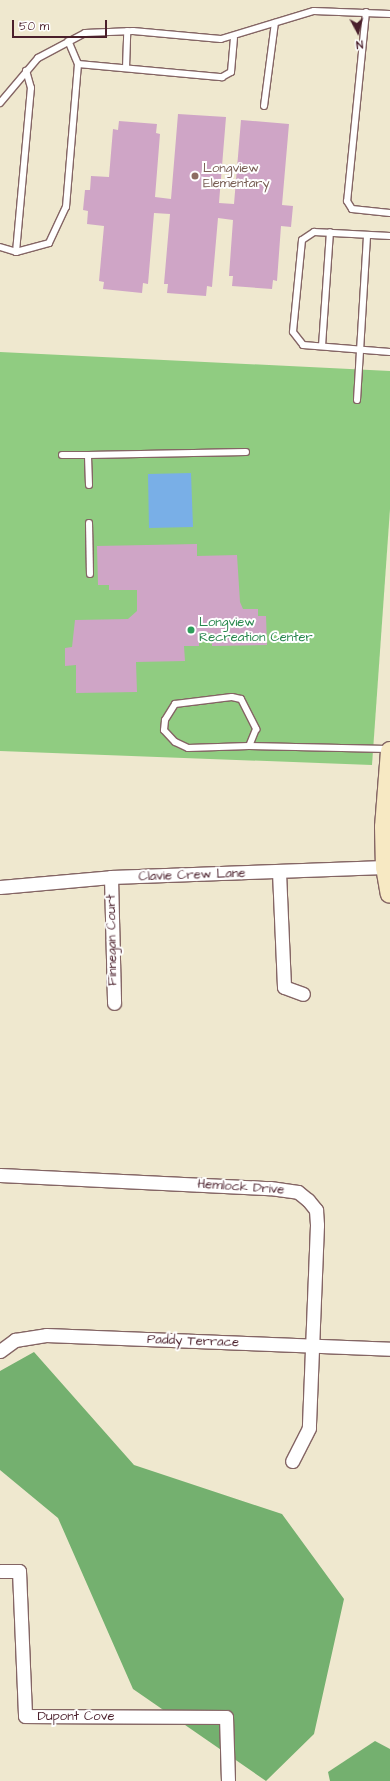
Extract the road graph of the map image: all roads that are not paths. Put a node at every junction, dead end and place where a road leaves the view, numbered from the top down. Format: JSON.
{"nodes":[{"id":1,"x":366,"y":12,"type":"junction"},
{"id":2,"x":390,"y":14,"type":"edge"},
{"id":3,"x":275,"y":23,"type":"junction"},
{"id":4,"x":127,"y":31,"type":"junction"},
{"id":5,"x":234,"y":38,"type":"junction"},
{"id":6,"x":68,"y":41,"type":"junction"},
{"id":7,"x":78,"y":64,"type":"junction"},
{"id":8,"x":126,"y":68,"type":"junction"},
{"id":9,"x":26,"y":71,"type":"junction"},
{"id":10,"x":0,"y":103,"type":"edge"},
{"id":11,"x":264,"y":106,"type":"dead end"},
{"id":12,"x":390,"y":213,"type":"edge"},
{"id":13,"x":330,"y":232,"type":"junction"},
{"id":14,"x":367,"y":235,"type":"junction"},
{"id":15,"x":390,"y":236,"type":"edge"},
{"id":16,"x":0,"y":246,"type":"edge"},
{"id":17,"x":16,"y":252,"type":"junction"},
{"id":18,"x":322,"y":346,"type":"junction"},
{"id":19,"x":359,"y":349,"type":"junction"},
{"id":20,"x":390,"y":352,"type":"edge"},
{"id":21,"x":357,"y":400,"type":"dead end"},
{"id":22,"x":246,"y":452,"type":"dead end"},
{"id":23,"x":62,"y":455,"type":"dead end"},
{"id":24,"x":88,"y":455,"type":"junction"},
{"id":25,"x":89,"y":485,"type":"dead end"},
{"id":26,"x":89,"y":523,"type":"dead end"},
{"id":27,"x":90,"y":574,"type":"dead end"},
{"id":28,"x":249,"y":746,"type":"junction"},
{"id":29,"x":390,"y":750,"type":"edge"},
{"id":30,"x":385,"y":867,"type":"junction"},
{"id":31,"x":279,"y":872,"type":"junction"},
{"id":32,"x":111,"y":877,"type":"junction"},
{"id":33,"x":0,"y":887,"type":"edge"},
{"id":34,"x":390,"y":894,"type":"edge"},
{"id":35,"x":303,"y":994,"type":"dead end"},
{"id":36,"x":114,"y":1003,"type":"dead end"},
{"id":37,"x":0,"y":1175,"type":"edge"},
{"id":38,"x":312,"y":1346,"type":"junction"},
{"id":39,"x":390,"y":1349,"type":"edge"},
{"id":40,"x":0,"y":1351,"type":"edge"},
{"id":41,"x":292,"y":1461,"type":"dead end"},
{"id":42,"x":0,"y":1571,"type":"edge"},
{"id":43,"x":228,"y":1781,"type":"edge"}],
"edges":[{"from":1,"to":2,"type":"lane"},
{"from":1,"to":3,"type":"lane"},
{"from":1,"to":12,"type":"lane"},
{"from":3,"to":5,"type":"lane"},
{"from":3,"to":11,"type":"lane"},
{"from":4,"to":5,"type":"lane"},
{"from":4,"to":6,"type":"lane"},
{"from":4,"to":8,"type":"lane"},
{"from":5,"to":8,"type":"lane"},
{"from":6,"to":7,"type":"lane"},
{"from":6,"to":9,"type":"lane"},
{"from":7,"to":8,"type":"lane"},
{"from":7,"to":17,"type":"lane"},
{"from":9,"to":10,"type":"lane"},
{"from":9,"to":17,"type":"lane"},
{"from":13,"to":14,"type":"lane"},
{"from":13,"to":18,"type":"lane"},
{"from":13,"to":18,"type":"lane"},
{"from":14,"to":15,"type":"lane"},
{"from":14,"to":19,"type":"lane"},
{"from":16,"to":17,"type":"lane"},
{"from":18,"to":19,"type":"lane"},
{"from":19,"to":20,"type":"lane"},
{"from":19,"to":21,"type":"lane"},
{"from":22,"to":24,"type":"lane"},
{"from":23,"to":24,"type":"lane"},
{"from":24,"to":25,"type":"lane"},
{"from":26,"to":27,"type":"lane"},
{"from":28,"to":28,"type":"lane"},
{"from":28,"to":29,"type":"lane"},
{"from":29,"to":30,"type":"street"},
{"from":30,"to":31,"type":"street","name":"Clavie Crew Lane"},
{"from":30,"to":34,"type":"street"},
{"from":31,"to":32,"type":"street","name":"Clavie Crew Lane"},
{"from":31,"to":35,"type":"street"},
{"from":32,"to":33,"type":"street","name":"Clavie Crew Lane"},
{"from":32,"to":36,"type":"street","name":"Finnegan Court"},
{"from":37,"to":38,"type":"street","name":"Hemlock Drive"},
{"from":38,"to":39,"type":"street","name":"Paddy Terrace"},
{"from":38,"to":40,"type":"street","name":"Paddy Terrace"},
{"from":38,"to":41,"type":"street","name":"Hemlock Drive"},
{"from":42,"to":43,"type":"street","name":"Dupont Cove"}]}
